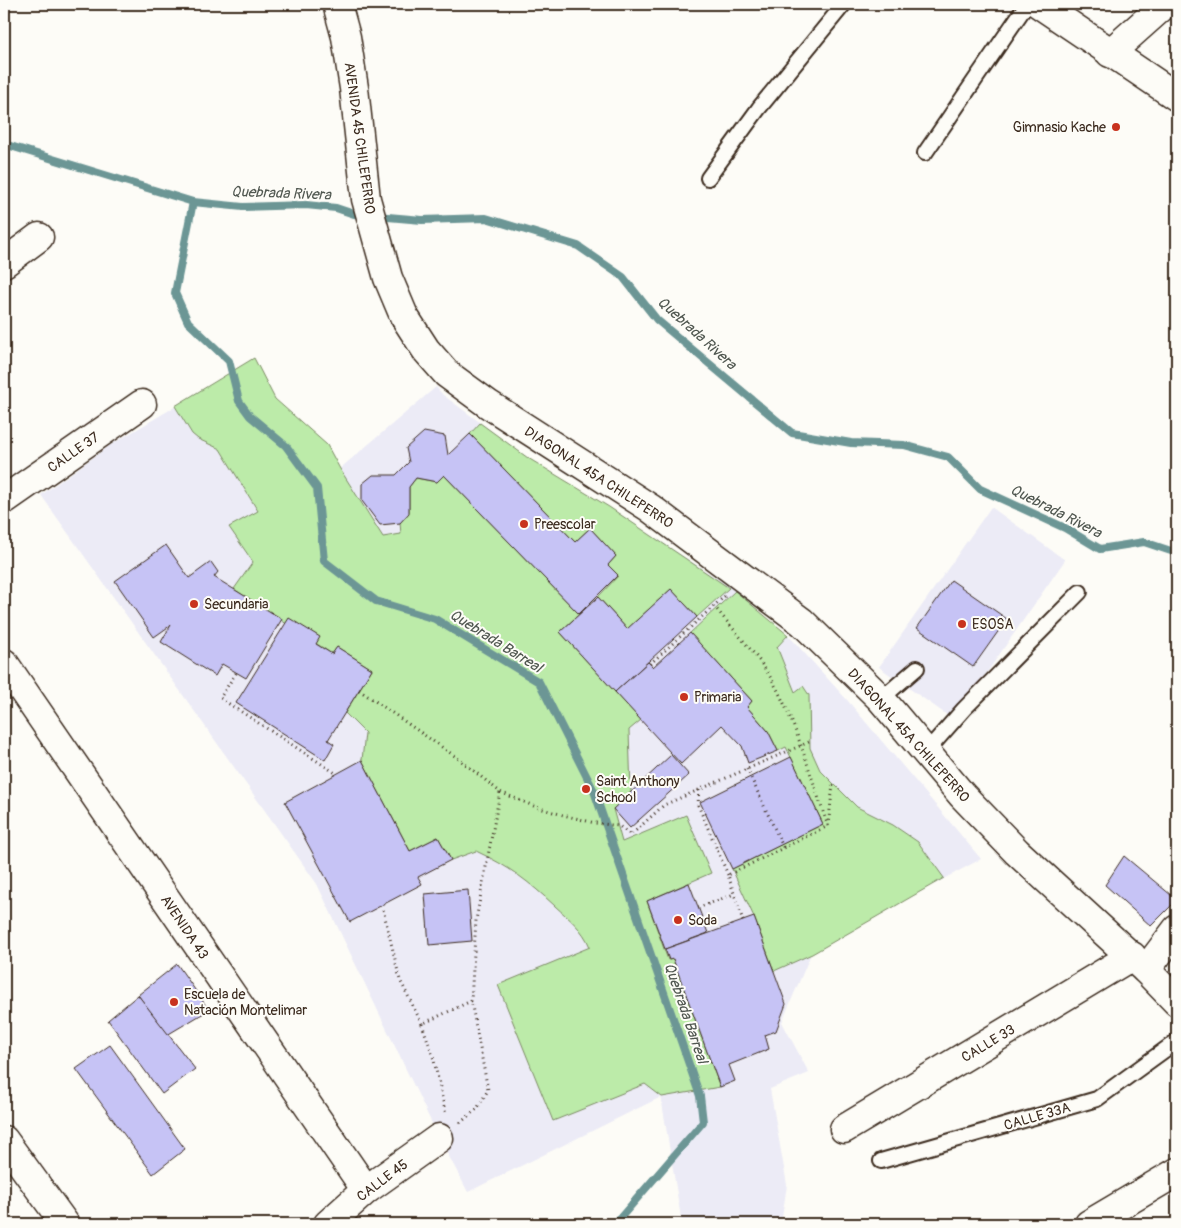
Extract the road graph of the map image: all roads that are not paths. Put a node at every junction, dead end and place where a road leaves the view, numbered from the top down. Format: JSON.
{"nodes":[{"id":1,"x":337,"y":4,"type":"edge"},
{"id":2,"x":844,"y":4,"type":"edge"},
{"id":3,"x":1027,"y":4,"type":"edge"},
{"id":4,"x":1039,"y":4,"type":"edge"},
{"id":5,"x":1165,"y":4,"type":"edge"},
{"id":6,"x":1110,"y":53,"type":"junction"},
{"id":7,"x":1177,"y":97,"type":"edge"},
{"id":8,"x":925,"y":153,"type":"dead end"},
{"id":9,"x":708,"y":178,"type":"dead end"},
{"id":10,"x":39,"y":237,"type":"dead end"},
{"id":11,"x":4,"y":263,"type":"edge"},
{"id":12,"x":447,"y":374,"type":"joint"},
{"id":13,"x":142,"y":404,"type":"dead end"},
{"id":14,"x":4,"y":500,"type":"edge"},
{"id":15,"x":1080,"y":592,"type":"dead end"},
{"id":16,"x":4,"y":664,"type":"edge"},
{"id":17,"x":917,"y":668,"type":"dead end"},
{"id":18,"x":881,"y":699,"type":"junction"},
{"id":19,"x":926,"y":752,"type":"junction"},
{"id":20,"x":1177,"y":928,"type":"edge"},
{"id":21,"x":1139,"y":963,"type":"junction"},
{"id":22,"x":1177,"y":1002,"type":"edge"},
{"id":23,"x":1177,"y":1041,"type":"edge"},
{"id":24,"x":844,"y":1129,"type":"dead end"},
{"id":25,"x":444,"y":1134,"type":"road end"},
{"id":26,"x":7,"y":1152,"type":"edge"},
{"id":27,"x":881,"y":1160,"type":"dead end"},
{"id":28,"x":1177,"y":1172,"type":"edge"},
{"id":29,"x":366,"y":1190,"type":"junction"},
{"id":30,"x":65,"y":1224,"type":"edge"},
{"id":31,"x":328,"y":1224,"type":"edge"},
{"id":32,"x":1089,"y":1224,"type":"edge"}],
"edges":[{"from":1,"to":12,"type":"street","name":"AVENIDA 45 CHILEPERRO"},
{"from":2,"to":9,"type":"lane"},
{"from":3,"to":8,"type":"lane"},
{"from":4,"to":6,"type":"street"},
{"from":5,"to":6,"type":"street"},
{"from":6,"to":7,"type":"street"},
{"from":10,"to":11,"type":"street"},
{"from":12,"to":18,"type":"street","name":"DIAGONAL 45A CHILEPERRO"},
{"from":13,"to":14,"type":"street","name":"CALLE 37"},
{"from":15,"to":19,"type":"lane"},
{"from":16,"to":29,"type":"street","name":"AVENIDA 43"},
{"from":17,"to":18,"type":"lane"},
{"from":18,"to":19,"type":"street","name":"DIAGONAL 45A CHILEPERRO"},
{"from":19,"to":21,"type":"street","name":"DIAGONAL 45A CHILEPERRO"},
{"from":20,"to":21,"type":"street","name":"CALLE 33"},
{"from":21,"to":22,"type":"street","name":"DIAGONAL 45A CHILEPERRO"},
{"from":21,"to":24,"type":"street","name":"CALLE 33"},
{"from":23,"to":27,"type":"lane","name":"CALLE 33A"},
{"from":25,"to":29,"type":"street","name":"CALLE 45"},
{"from":26,"to":30,"type":"street"},
{"from":28,"to":32,"type":"street"},
{"from":29,"to":31,"type":"street","name":"CALLE 45"}]}
